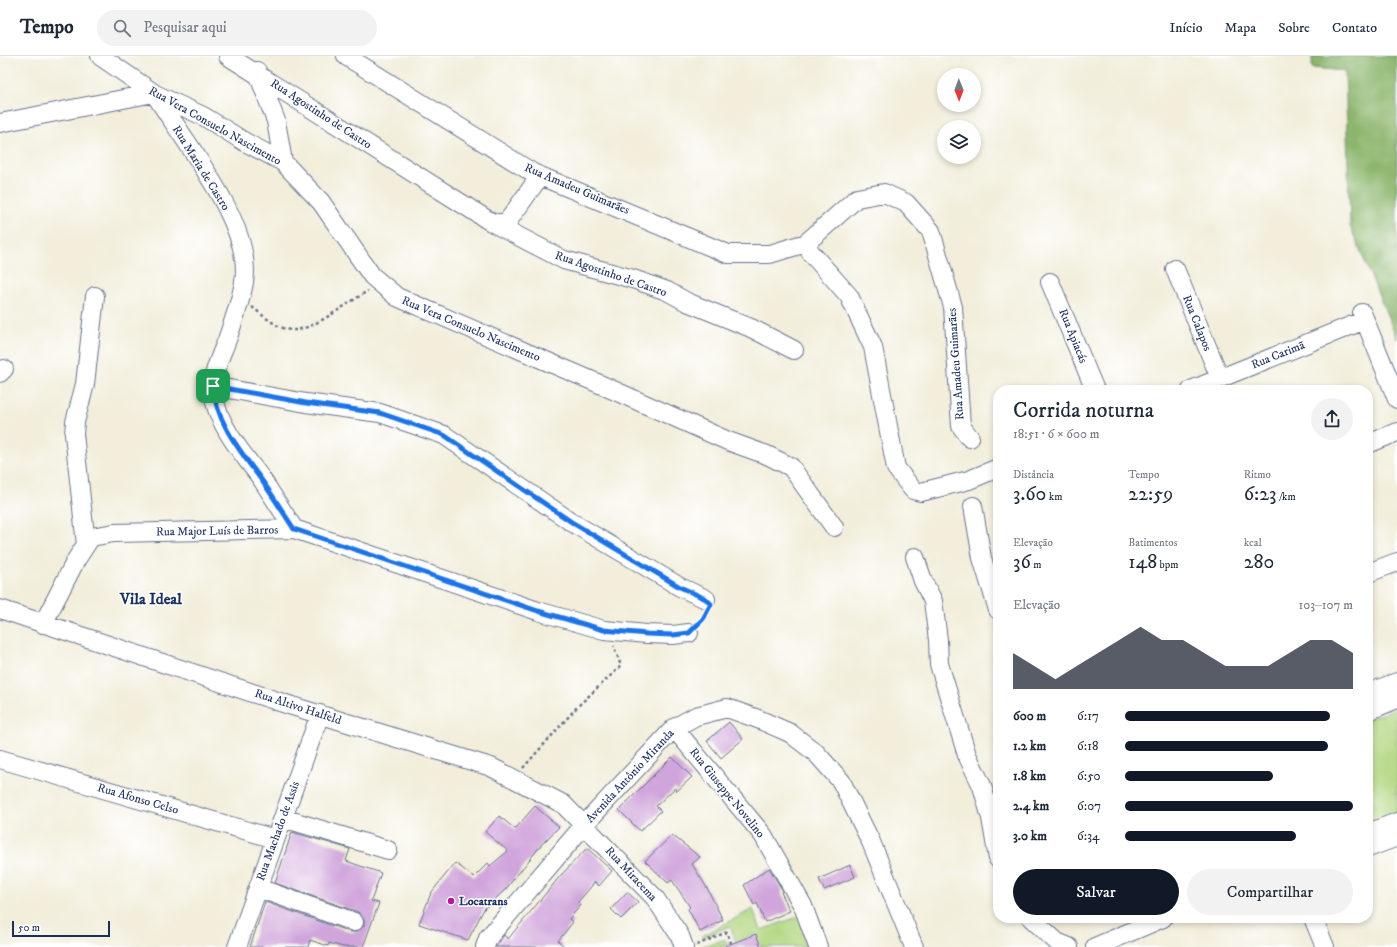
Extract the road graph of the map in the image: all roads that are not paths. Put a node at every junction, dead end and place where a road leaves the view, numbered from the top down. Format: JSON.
{"nodes":[{"id":1,"x":100,"y":56,"type":"edge"},
{"id":2,"x":228,"y":56,"type":"edge"},
{"id":3,"x":250,"y":56,"type":"edge"},
{"id":4,"x":346,"y":56,"type":"edge"},
{"id":5,"x":258,"y":74,"type":"junction"},
{"id":6,"x":154,"y":94,"type":"junction"},
{"id":7,"x":0,"y":123,"type":"edge"},
{"id":8,"x":283,"y":162,"type":"junction"},
{"id":9,"x":540,"y":176,"type":"junction"},
{"id":10,"x":495,"y":224,"type":"junction"},
{"id":11,"x":806,"y":243,"type":"junction"},
{"id":12,"x":1175,"y":269,"type":"dead end"},
{"id":13,"x":1050,"y":282,"type":"dead end"},
{"id":14,"x":95,"y":296,"type":"dead end"},
{"id":15,"x":794,"y":350,"type":"dead end"},
{"id":16,"x":1220,"y":378,"type":"junction"},
{"id":17,"x":1093,"y":385,"type":"edge"},
{"id":18,"x":1203,"y":385,"type":"edge"},
{"id":19,"x":213,"y":386,"type":"junction"},
{"id":20,"x":1397,"y":399,"type":"edge"},
{"id":21,"x":1397,"y":432,"type":"edge"},
{"id":22,"x":970,"y":438,"type":"dead end"},
{"id":23,"x":1373,"y":442,"type":"edge"},
{"id":24,"x":993,"y":470,"type":"edge"},
{"id":25,"x":973,"y":506,"type":"dead end"},
{"id":26,"x":834,"y":527,"type":"dead end"},
{"id":27,"x":294,"y":529,"type":"junction"},
{"id":28,"x":86,"y":545,"type":"junction"},
{"id":29,"x":915,"y":557,"type":"dead end"},
{"id":30,"x":1397,"y":562,"type":"edge"},
{"id":31,"x":1373,"y":571,"type":"edge"},
{"id":32,"x":993,"y":586,"type":"edge"},
{"id":33,"x":706,"y":599,"type":"road end"},
{"id":34,"x":0,"y":609,"type":"edge"},
{"id":35,"x":43,"y":624,"type":"junction"},
{"id":36,"x":689,"y":633,"type":"road end"},
{"id":37,"x":1397,"y":682,"type":"edge"},
{"id":38,"x":1373,"y":691,"type":"edge"},
{"id":39,"x":1397,"y":699,"type":"edge"},
{"id":40,"x":1373,"y":709,"type":"edge"},
{"id":41,"x":320,"y":714,"type":"junction"},
{"id":42,"x":674,"y":728,"type":"junction"},
{"id":43,"x":0,"y":759,"type":"edge"},
{"id":44,"x":283,"y":818,"type":"junction"},
{"id":45,"x":1397,"y":822,"type":"edge"},
{"id":46,"x":584,"y":825,"type":"junction"},
{"id":47,"x":993,"y":825,"type":"edge"},
{"id":48,"x":1373,"y":837,"type":"edge"},
{"id":49,"x":1397,"y":837,"type":"edge"},
{"id":50,"x":275,"y":839,"type":"junction"},
{"id":51,"x":1373,"y":839,"type":"edge"},
{"id":52,"x":388,"y":850,"type":"dead end"},
{"id":53,"x":258,"y":888,"type":"junction"},
{"id":54,"x":354,"y":922,"type":"dead end"},
{"id":55,"x":1036,"y":923,"type":"edge"},
{"id":56,"x":1151,"y":923,"type":"edge"},
{"id":57,"x":1315,"y":923,"type":"edge"},
{"id":58,"x":237,"y":947,"type":"edge"},
{"id":59,"x":485,"y":947,"type":"edge"},
{"id":60,"x":684,"y":947,"type":"edge"},
{"id":61,"x":818,"y":947,"type":"edge"},
{"id":62,"x":914,"y":947,"type":"edge"},
{"id":63,"x":1069,"y":947,"type":"edge"},
{"id":64,"x":1095,"y":947,"type":"edge"},
{"id":65,"x":1325,"y":947,"type":"edge"}],
"edges":[{"from":1,"to":6,"type":"street","name":"Rua Vera Consuelo Nascimento"},
{"from":2,"to":5,"type":"street","name":"Rua Agostinho de Castro"},
{"from":3,"to":5,"type":"street"},
{"from":4,"to":9,"type":"street","name":"Rua Amadeu Guimarães"},
{"from":5,"to":8,"type":"street"},
{"from":5,"to":10,"type":"street","name":"Rua Agostinho de Castro"},
{"from":6,"to":7,"type":"street"},
{"from":6,"to":8,"type":"street","name":"Rua Vera Consuelo Nascimento"},
{"from":6,"to":19,"type":"street","name":"Rua Maria de Castro"},
{"from":8,"to":26,"type":"street","name":"Rua Vera Consuelo Nascimento"},
{"from":9,"to":10,"type":"street"},
{"from":9,"to":11,"type":"street","name":"Rua Amadeu Guimarães"},
{"from":10,"to":15,"type":"street","name":"Rua Agostinho de Castro"},
{"from":11,"to":22,"type":"street","name":"Rua Amadeu Guimarães"},
{"from":11,"to":24,"type":"street"},
{"from":12,"to":16,"type":"street","name":"Rua Calapos"},
{"from":13,"to":17,"type":"street","name":"Rua Apiacás"},
{"from":14,"to":28,"type":"street"},
{"from":16,"to":18,"type":"street","name":"Rua Carimã"},
{"from":16,"to":20,"type":"street","name":"Rua Carimã"},
{"from":19,"to":27,"type":"street","name":"Rua Maria de Castro"},
{"from":19,"to":33,"type":"street"},
{"from":21,"to":23,"type":"street"},
{"from":25,"to":32,"type":"street"},
{"from":27,"to":28,"type":"street","name":"Rua Major Luís de Barros"},
{"from":27,"to":36,"type":"street","name":"Rua Major Luís de Barros"},
{"from":28,"to":35,"type":"street","name":"Rua Major Luís de Barros"},
{"from":29,"to":47,"type":"street"},
{"from":30,"to":31,"type":"street"},
{"from":34,"to":35,"type":"street","name":"Rua Altivo Halfeld"},
{"from":35,"to":41,"type":"street","name":"Rua Altivo Halfeld"},
{"from":37,"to":38,"type":"street"},
{"from":39,"to":40,"type":"street"},
{"from":41,"to":44,"type":"street","name":"Rua Machado de Assis"},
{"from":41,"to":46,"type":"street","name":"Rua Altivo Halfeld"},
{"from":42,"to":46,"type":"street","name":"Avenida Antônio Miranda"},
{"from":42,"to":61,"type":"street","name":"Rua Giuseppe Novelino"},
{"from":42,"to":62,"type":"street","name":"Avenida Antônio Miranda"},
{"from":43,"to":50,"type":"street","name":"Rua Afonso Celso"},
{"from":44,"to":50,"type":"street","name":"Rua Machado de Assis"},
{"from":44,"to":52,"type":"street"},
{"from":45,"to":48,"type":"street"},
{"from":46,"to":59,"type":"street","name":"Avenida Antônio Miranda"},
{"from":46,"to":60,"type":"street","name":"Rua Miracema"},
{"from":49,"to":51,"type":"street"},
{"from":50,"to":53,"type":"street","name":"Rua Machado de Assis"},
{"from":53,"to":54,"type":"street"},
{"from":53,"to":58,"type":"street","name":"Rua Machado de Assis"},
{"from":55,"to":63,"type":"street"},
{"from":56,"to":64,"type":"street"},
{"from":57,"to":65,"type":"street"}]}
